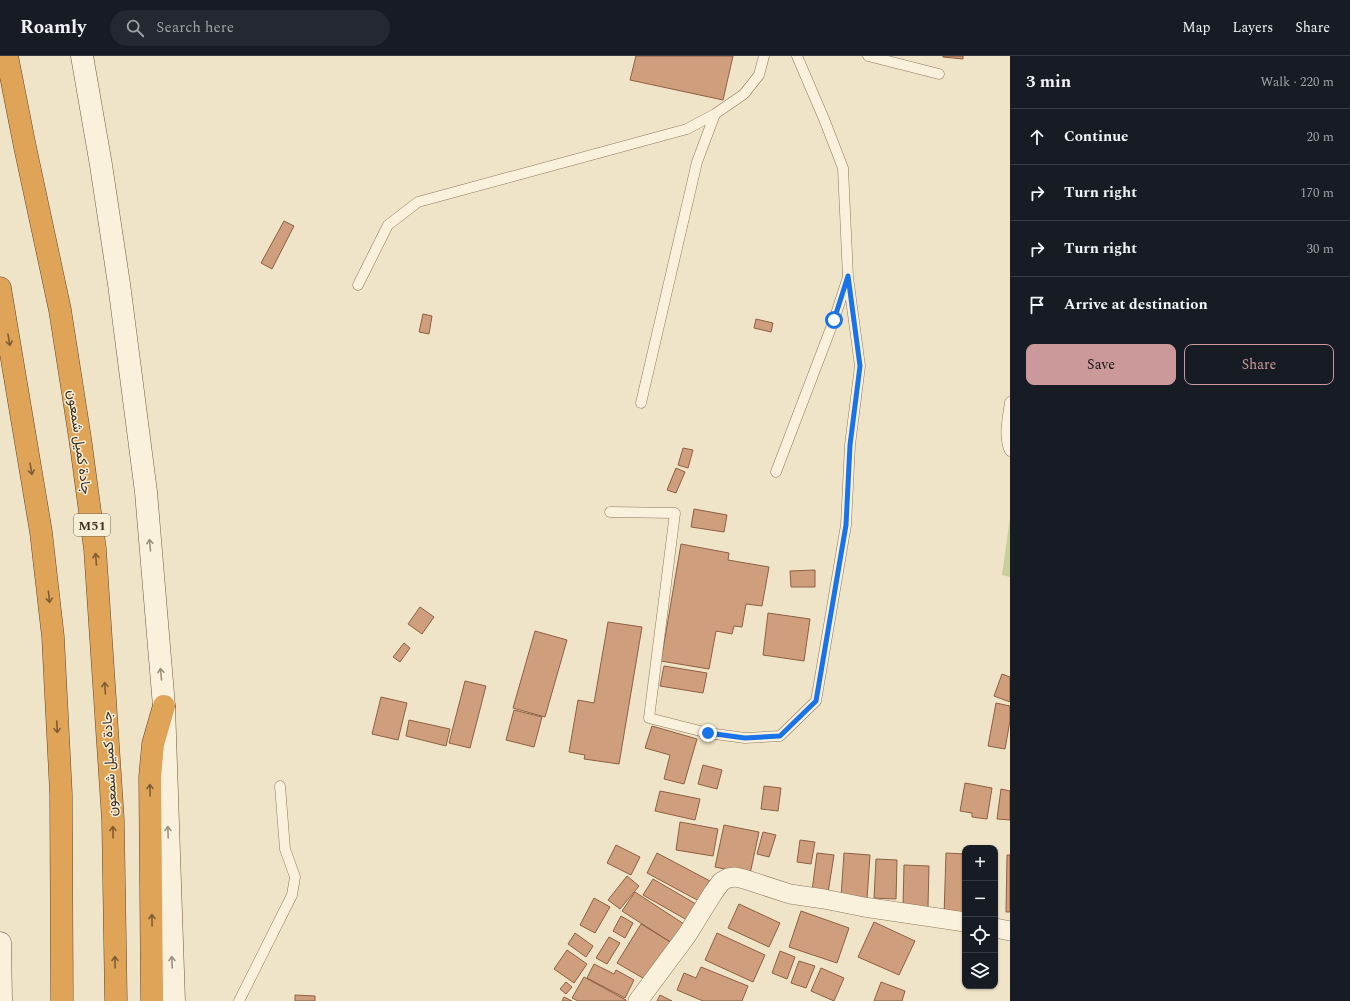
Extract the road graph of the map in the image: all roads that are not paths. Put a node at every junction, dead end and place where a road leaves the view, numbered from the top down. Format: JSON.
{"nodes":[{"id":1,"x":8,"y":56,"type":"edge"},
{"id":2,"x":82,"y":56,"type":"edge"},
{"id":3,"x":764,"y":56,"type":"edge"},
{"id":4,"x":797,"y":56,"type":"edge"},
{"id":5,"x":868,"y":56,"type":"edge"},
{"id":6,"x":939,"y":74,"type":"dead end"},
{"id":7,"x":715,"y":114,"type":"junction"},
{"id":8,"x":848,"y":276,"type":"junction"},
{"id":9,"x":358,"y":285,"type":"dead end"},
{"id":10,"x":0,"y":288,"type":"edge"},
{"id":11,"x":1010,"y":402,"type":"edge"},
{"id":12,"x":641,"y":403,"type":"dead end"},
{"id":13,"x":1010,"y":451,"type":"edge"},
{"id":14,"x":776,"y":472,"type":"dead end"},
{"id":15,"x":610,"y":512,"type":"dead end"},
{"id":16,"x":164,"y":706,"type":"junction"},
{"id":17,"x":280,"y":786,"type":"dead end"},
{"id":18,"x":962,"y":922,"type":"edge"},
{"id":19,"x":998,"y":928,"type":"edge"},
{"id":20,"x":1010,"y":930,"type":"edge"},
{"id":21,"x":0,"y":943,"type":"edge"},
{"id":22,"x":1,"y":1001,"type":"edge"},
{"id":23,"x":62,"y":1001,"type":"edge"},
{"id":24,"x":116,"y":1001,"type":"edge"},
{"id":25,"x":152,"y":1001,"type":"edge"},
{"id":26,"x":174,"y":1001,"type":"edge"},
{"id":27,"x":239,"y":1001,"type":"edge"},
{"id":28,"x":638,"y":1001,"type":"edge"}],
"edges":[{"from":24,"to":1,"type":"highway","name":"جادة كميل شمعون","number":"M51","one_way":true},
{"from":16,"to":2,"type":"main road","one_way":true},
{"from":3,"to":7,"type":"lane"},
{"from":4,"to":8,"type":"lane"},
{"from":5,"to":6,"type":"lane"},
{"from":7,"to":9,"type":"lane"},
{"from":7,"to":12,"type":"lane"},
{"from":8,"to":14,"type":"lane"},
{"from":8,"to":15,"type":"lane"},
{"from":10,"to":23,"type":"highway","one_way":true},
{"from":11,"to":13,"type":"lane"},
{"from":25,"to":16,"type":"highway","one_way":true},
{"from":26,"to":16,"type":"main road","one_way":true},
{"from":17,"to":27,"type":"lane"},
{"from":18,"to":28,"type":"street"},
{"from":19,"to":20,"type":"street"},
{"from":21,"to":22,"type":"main road"}]}
